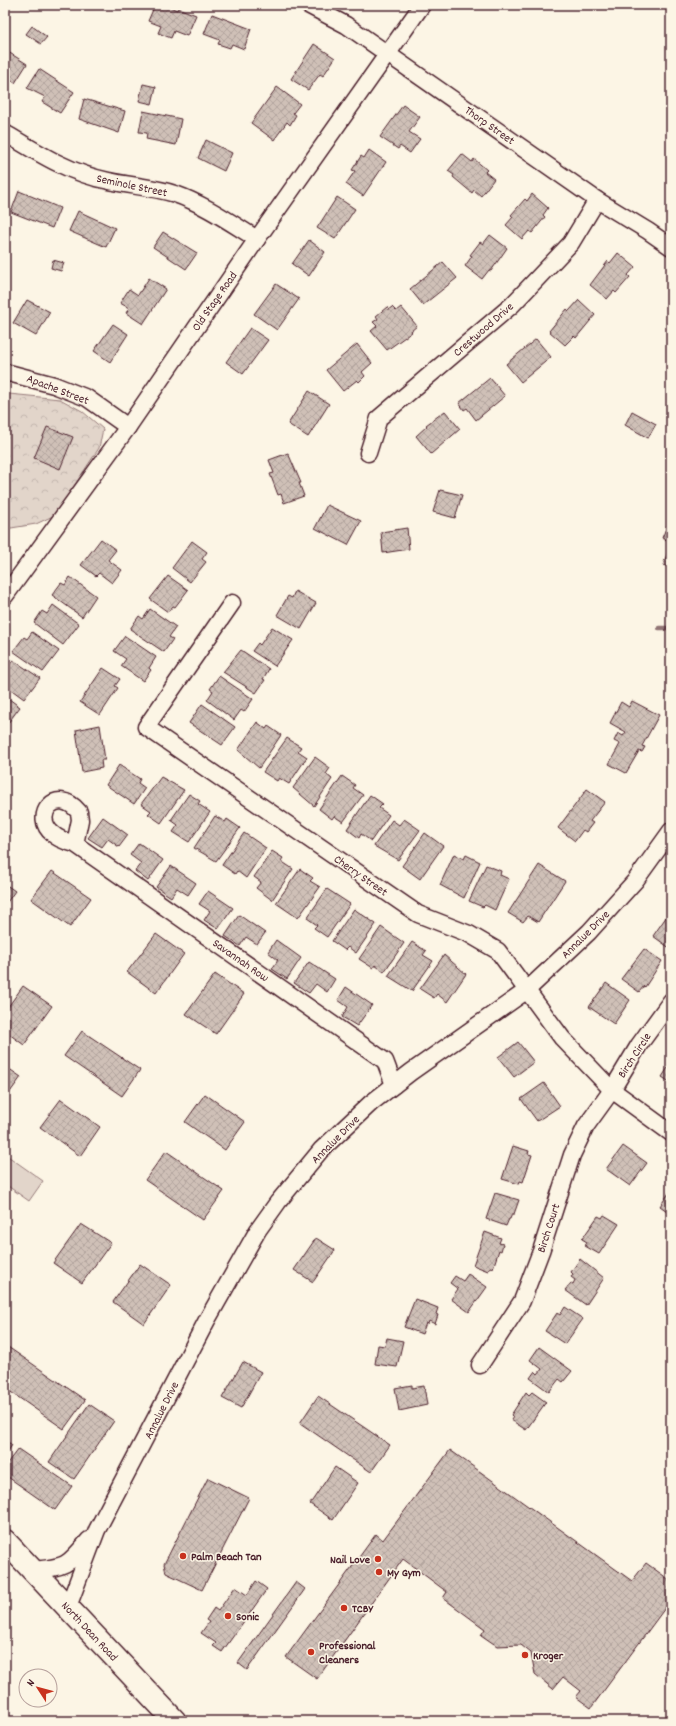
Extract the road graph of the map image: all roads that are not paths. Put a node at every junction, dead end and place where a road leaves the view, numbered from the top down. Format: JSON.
{"nodes":[{"id":1,"x":308,"y":5,"type":"edge"},
{"id":2,"x":422,"y":5,"type":"edge"},
{"id":3,"x":388,"y":55,"type":"junction"},
{"id":4,"x":5,"y":133,"type":"edge"},
{"id":5,"x":596,"y":200,"type":"junction"},
{"id":6,"x":257,"y":239,"type":"junction"},
{"id":7,"x":671,"y":247,"type":"edge"},
{"id":8,"x":5,"y":372,"type":"edge"},
{"id":9,"x":128,"y":427,"type":"junction"},
{"id":10,"x":368,"y":453,"type":"dead end"},
{"id":11,"x":5,"y":596,"type":"edge"},
{"id":12,"x":232,"y":603,"type":"dead end"},
{"id":13,"x":671,"y":830,"type":"edge"},
{"id":14,"x":76,"y":844,"type":"dead end"},
{"id":15,"x":526,"y":991,"type":"junction"},
{"id":16,"x":671,"y":1002,"type":"edge"},
{"id":17,"x":394,"y":1085,"type":"junction"},
{"id":18,"x":612,"y":1090,"type":"junction"},
{"id":19,"x":671,"y":1134,"type":"edge"},
{"id":20,"x":480,"y":1365,"type":"dead end"},
{"id":21,"x":97,"y":1530,"type":"junction"},
{"id":22,"x":5,"y":1541,"type":"edge"},
{"id":23,"x":33,"y":1570,"type":"junction"},
{"id":24,"x":68,"y":1606,"type":"junction"},
{"id":25,"x":175,"y":1721,"type":"edge"}],
"edges":[{"from":1,"to":3,"type":"street","name":"Thorp Street"},
{"from":2,"to":3,"type":"street","name":"Old Stage Road"},
{"from":3,"to":5,"type":"street","name":"Thorp Street"},
{"from":3,"to":6,"type":"street","name":"Old Stage Road"},
{"from":4,"to":6,"type":"street","name":"Seminole Street"},
{"from":5,"to":7,"type":"street","name":"Thorp Street"},
{"from":5,"to":10,"type":"street","name":"Crestwood Drive"},
{"from":6,"to":9,"type":"street","name":"Old Stage Road"},
{"from":8,"to":9,"type":"street","name":"Apache Street"},
{"from":9,"to":11,"type":"street","name":"Old Stage Road"},
{"from":12,"to":15,"type":"street","name":"Cherry Street"},
{"from":13,"to":15,"type":"street","name":"Annalue Drive"},
{"from":14,"to":17,"type":"street","name":"Savannah Row"},
{"from":15,"to":17,"type":"street","name":"Annalue Drive"},
{"from":15,"to":18,"type":"street","name":"Cherry Street"},
{"from":16,"to":18,"type":"street","name":"Birch Circle"},
{"from":17,"to":21,"type":"street","name":"Annalue Drive"},
{"from":18,"to":19,"type":"street","name":"Cherry Street"},
{"from":18,"to":20,"type":"street","name":"Birch Court"},
{"from":21,"to":23,"type":"street","name":"Annalue Drive"},
{"from":21,"to":24,"type":"street","name":"Annalue Drive"},
{"from":22,"to":23,"type":"street","name":"North Dean Road"},
{"from":23,"to":24,"type":"street","name":"North Dean Road"},
{"from":24,"to":25,"type":"street","name":"North Dean Road"}]}
